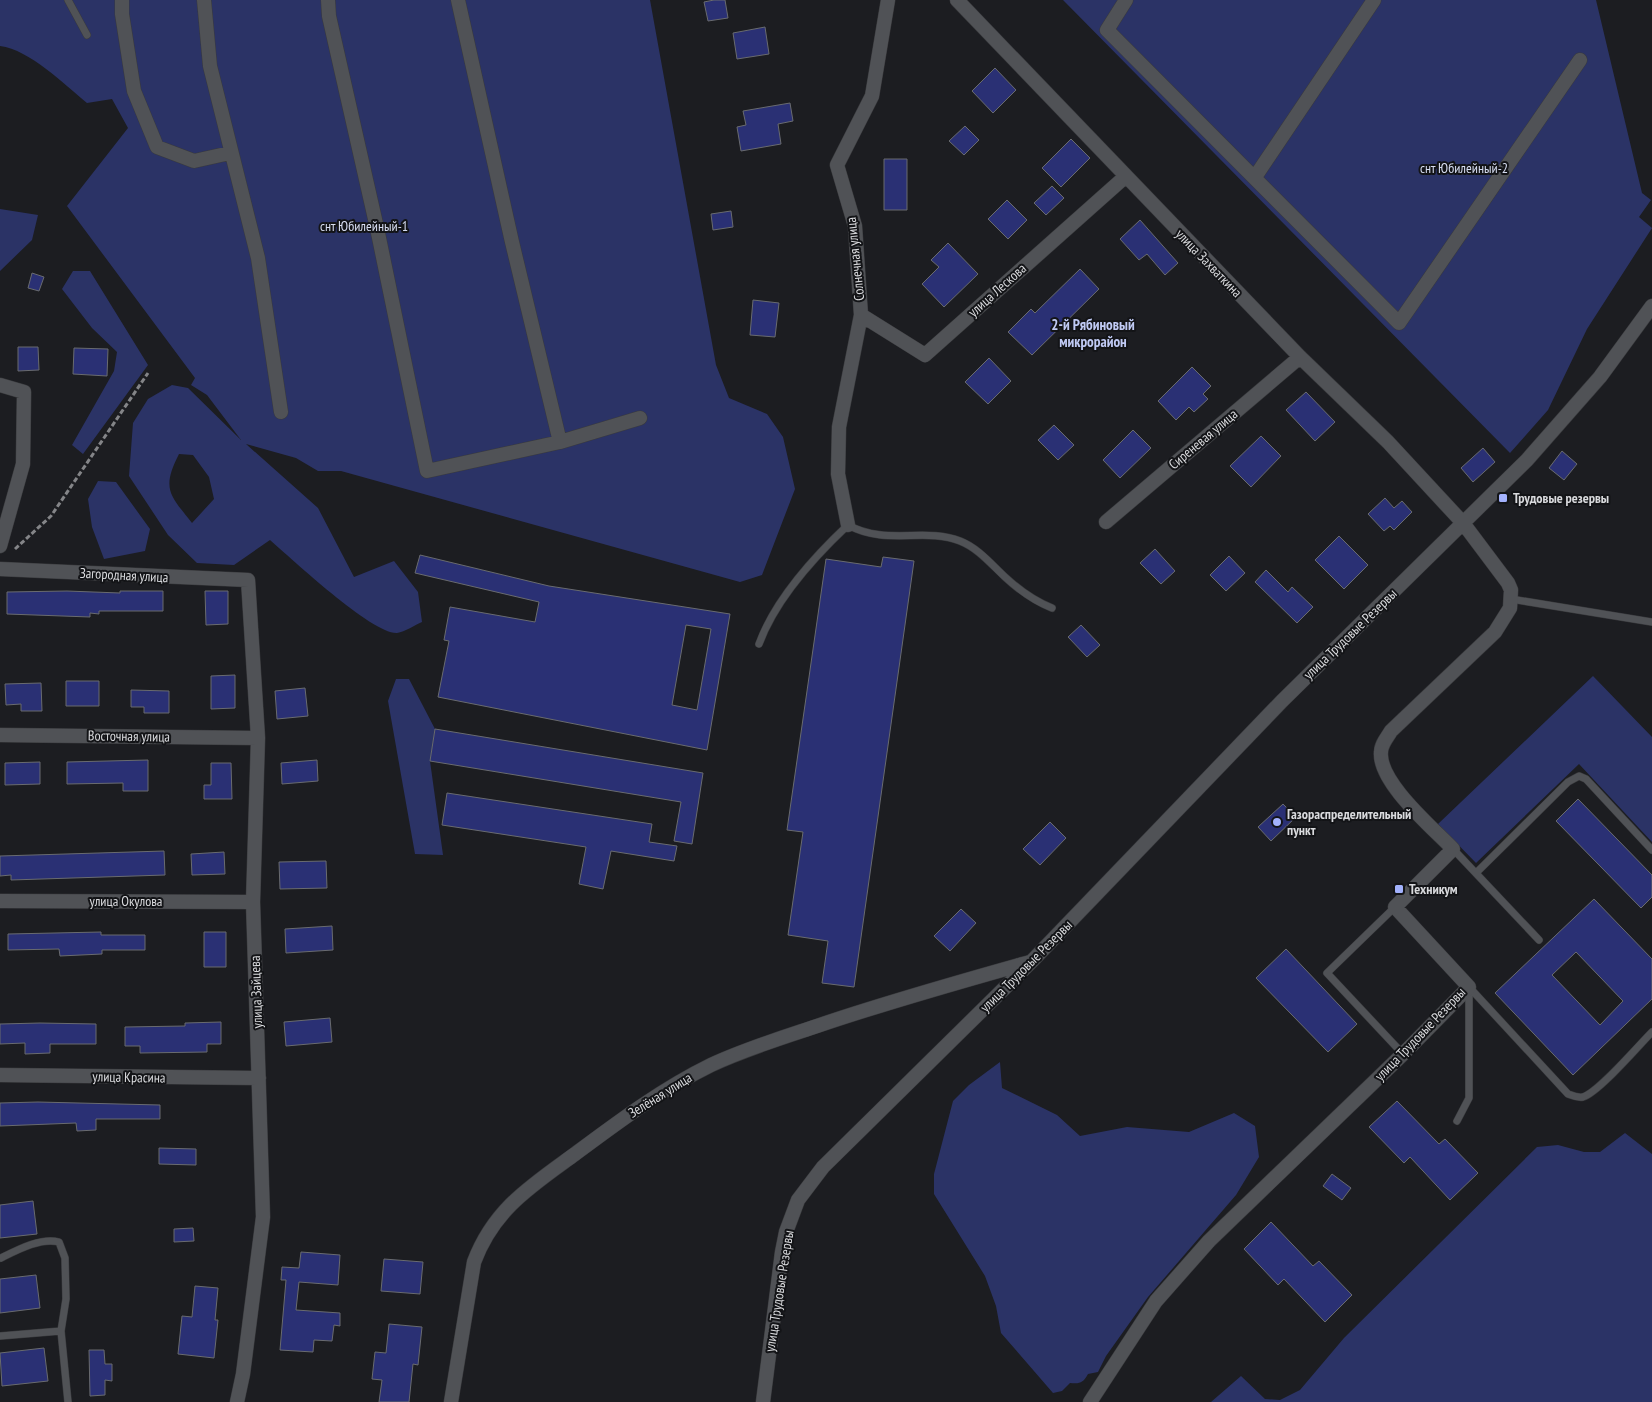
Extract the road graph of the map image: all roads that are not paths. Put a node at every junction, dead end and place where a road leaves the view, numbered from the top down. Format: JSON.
{"nodes":[{"id":1,"x":68,"y":0,"type":"edge"},
{"id":2,"x":122,"y":0,"type":"edge"},
{"id":3,"x":204,"y":0,"type":"edge"},
{"id":4,"x":328,"y":0,"type":"edge"},
{"id":5,"x":458,"y":0,"type":"edge"},
{"id":6,"x":888,"y":0,"type":"edge"},
{"id":7,"x":957,"y":0,"type":"edge"},
{"id":8,"x":1126,"y":0,"type":"edge"},
{"id":9,"x":1374,"y":0,"type":"edge"},
{"id":10,"x":87,"y":35,"type":"dead end"},
{"id":11,"x":1580,"y":60,"type":"dead end"},
{"id":12,"x":230,"y":153,"type":"junction"},
{"id":13,"x":1126,"y":176,"type":"junction"},
{"id":14,"x":1255,"y":177,"type":"junction"},
{"id":15,"x":1652,"y":306,"type":"edge"},
{"id":16,"x":861,"y":315,"type":"junction"},
{"id":17,"x":1300,"y":357,"type":"junction"},
{"id":18,"x":0,"y":385,"type":"edge"},
{"id":19,"x":281,"y":412,"type":"dead end"},
{"id":20,"x":640,"y":418,"type":"dead end"},
{"id":21,"x":560,"y":442,"type":"junction"},
{"id":22,"x":1106,"y":522,"type":"dead end"},
{"id":23,"x":1463,"y":523,"type":"junction"},
{"id":24,"x":848,"y":525,"type":"junction"},
{"id":25,"x":0,"y":546,"type":"edge"},
{"id":26,"x":0,"y":570,"type":"edge"},
{"id":27,"x":248,"y":580,"type":"joint"},
{"id":28,"x":1512,"y":599,"type":"junction"},
{"id":29,"x":1052,"y":608,"type":"dead end"},
{"id":30,"x":1652,"y":622,"type":"edge"},
{"id":31,"x":759,"y":644,"type":"dead end"},
{"id":32,"x":0,"y":735,"type":"edge"},
{"id":33,"x":258,"y":738,"type":"junction"},
{"id":34,"x":1453,"y":849,"type":"junction"},
{"id":35,"x":1652,"y":850,"type":"edge"},
{"id":36,"x":1476,"y":873,"type":"junction"},
{"id":37,"x":0,"y":901,"type":"edge"},
{"id":38,"x":253,"y":902,"type":"junction"},
{"id":39,"x":1395,"y":907,"type":"junction"},
{"id":40,"x":1539,"y":940,"type":"dead end"},
{"id":41,"x":1032,"y":961,"type":"junction"},
{"id":42,"x":1469,"y":988,"type":"junction"},
{"id":43,"x":1652,"y":1032,"type":"edge"},
{"id":44,"x":1403,"y":1054,"type":"junction"},
{"id":45,"x":0,"y":1076,"type":"edge"},
{"id":46,"x":259,"y":1078,"type":"junction"},
{"id":47,"x":1457,"y":1121,"type":"dead end"},
{"id":48,"x":2,"y":1258,"type":"dead end"},
{"id":49,"x":61,"y":1331,"type":"junction"},
{"id":50,"x":0,"y":1336,"type":"edge"},
{"id":51,"x":68,"y":1402,"type":"edge"},
{"id":52,"x":237,"y":1402,"type":"edge"},
{"id":53,"x":451,"y":1402,"type":"edge"},
{"id":54,"x":763,"y":1402,"type":"edge"},
{"id":55,"x":1090,"y":1402,"type":"edge"}],
"edges":[{"from":1,"to":10,"type":"lane"},
{"from":2,"to":12,"type":"street"},
{"from":3,"to":12,"type":"street"},
{"from":4,"to":21,"type":"street"},
{"from":5,"to":21,"type":"street"},
{"from":6,"to":16,"type":"street","name":"Солнечная улица"},
{"from":7,"to":13,"type":"street","name":"улица Захваткина"},
{"from":8,"to":14,"type":"street"},
{"from":9,"to":14,"type":"street"},
{"from":11,"to":14,"type":"street"},
{"from":12,"to":19,"type":"street"},
{"from":13,"to":16,"type":"street","name":"улица Лескова"},
{"from":13,"to":17,"type":"street","name":"улица Захваткина"},
{"from":15,"to":23,"type":"street","name":"улица Трудовые Резервы"},
{"from":16,"to":24,"type":"street","name":"Солнечная улица"},
{"from":17,"to":22,"type":"street","name":"Сиреневая улица"},
{"from":17,"to":23,"type":"street","name":"улица Захваткина"},
{"from":18,"to":25,"type":"street"},
{"from":20,"to":21,"type":"street"},
{"from":23,"to":28,"type":"street"},
{"from":23,"to":41,"type":"street","name":"улица Трудовые Резервы"},
{"from":24,"to":29,"type":"lane"},
{"from":24,"to":31,"type":"lane"},
{"from":26,"to":27,"type":"street","name":"Загородная улица"},
{"from":27,"to":33,"type":"street","name":"улица Зайцева"},
{"from":28,"to":30,"type":"lane"},
{"from":28,"to":34,"type":"street"},
{"from":32,"to":33,"type":"street","name":"Восточная улица"},
{"from":33,"to":38,"type":"street","name":"улица Зайцева"},
{"from":34,"to":36,"type":"lane"},
{"from":34,"to":39,"type":"street"},
{"from":35,"to":36,"type":"lane"},
{"from":36,"to":40,"type":"lane"},
{"from":37,"to":38,"type":"street","name":"улица Окулова"},
{"from":38,"to":46,"type":"street","name":"улица Зайцева"},
{"from":39,"to":42,"type":"street","name":"улица Трудовые Резервы"},
{"from":39,"to":44,"type":"lane"},
{"from":41,"to":53,"type":"street","name":"Зелёная улица"},
{"from":41,"to":54,"type":"street","name":"улица Трудовые Резервы"},
{"from":42,"to":43,"type":"lane"},
{"from":42,"to":44,"type":"street","name":"улица Трудовые Резервы"},
{"from":42,"to":47,"type":"lane"},
{"from":44,"to":55,"type":"street","name":"улица Трудовые Резервы"},
{"from":45,"to":46,"type":"street","name":"улица Красина"},
{"from":46,"to":52,"type":"street","name":"улица Зайцева"},
{"from":48,"to":49,"type":"lane"},
{"from":49,"to":50,"type":"lane"},
{"from":49,"to":51,"type":"lane"}]}
